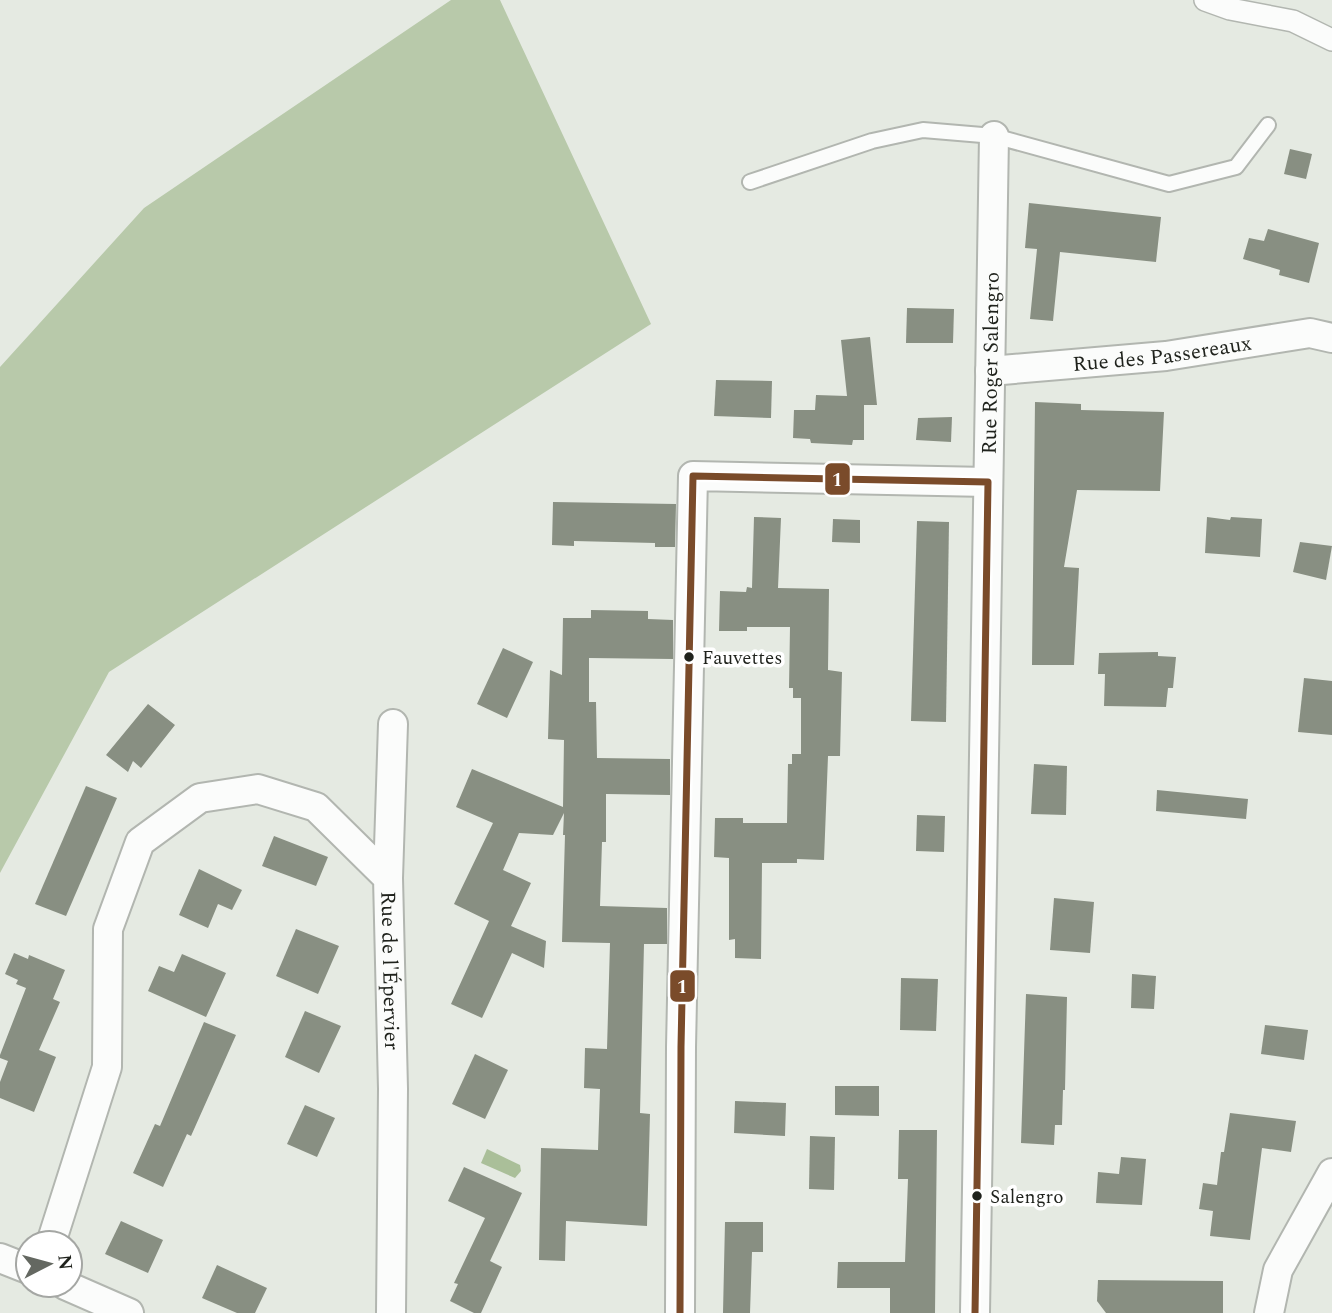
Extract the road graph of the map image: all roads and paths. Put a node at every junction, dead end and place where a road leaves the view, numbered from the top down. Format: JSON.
{"nodes":[{"id":1,"x":1205,"y":0,"type":"edge"},
{"id":2,"x":1332,"y":40,"type":"edge"},
{"id":3,"x":1268,"y":125,"type":"dead end"},
{"id":4,"x":994,"y":135,"type":"junction"},
{"id":5,"x":750,"y":182,"type":"dead end"},
{"id":6,"x":1332,"y":338,"type":"edge"},
{"id":7,"x":990,"y":371,"type":"junction"},
{"id":8,"x":989,"y":482,"type":"junction"},
{"id":9,"x":393,"y":724,"type":"dead end"},
{"id":10,"x":388,"y":878,"type":"junction"},
{"id":11,"x":1332,"y":1173,"type":"edge"},
{"id":12,"x":55,"y":1229,"type":"edge"},
{"id":13,"x":84,"y":1293,"type":"edge"},
{"id":14,"x":129,"y":1313,"type":"edge"},
{"id":15,"x":391,"y":1313,"type":"edge"},
{"id":16,"x":680,"y":1313,"type":"edge"},
{"id":17,"x":975,"y":1313,"type":"edge"},
{"id":18,"x":1269,"y":1313,"type":"edge"}],
"edges":[{"from":1,"to":2,"type":"street"},
{"from":3,"to":4,"type":"lane"},
{"from":4,"to":5,"type":"lane"},
{"from":4,"to":7,"type":"street","name":"Rue Roger Salengro"},
{"from":6,"to":7,"type":"street","name":"Rue des Passereaux"},
{"from":7,"to":8,"type":"street","name":"Rue Roger Salengro"},
{"from":8,"to":16,"type":"street"},
{"from":8,"to":17,"type":"street","name":"Rue Roger Salengro"},
{"from":9,"to":10,"type":"street"},
{"from":10,"to":12,"type":"street","name":"Rue de l'Épervier"},
{"from":10,"to":15,"type":"street","name":"Rue de l'Épervier"},
{"from":11,"to":18,"type":"street"},
{"from":13,"to":14,"type":"street"}]}
